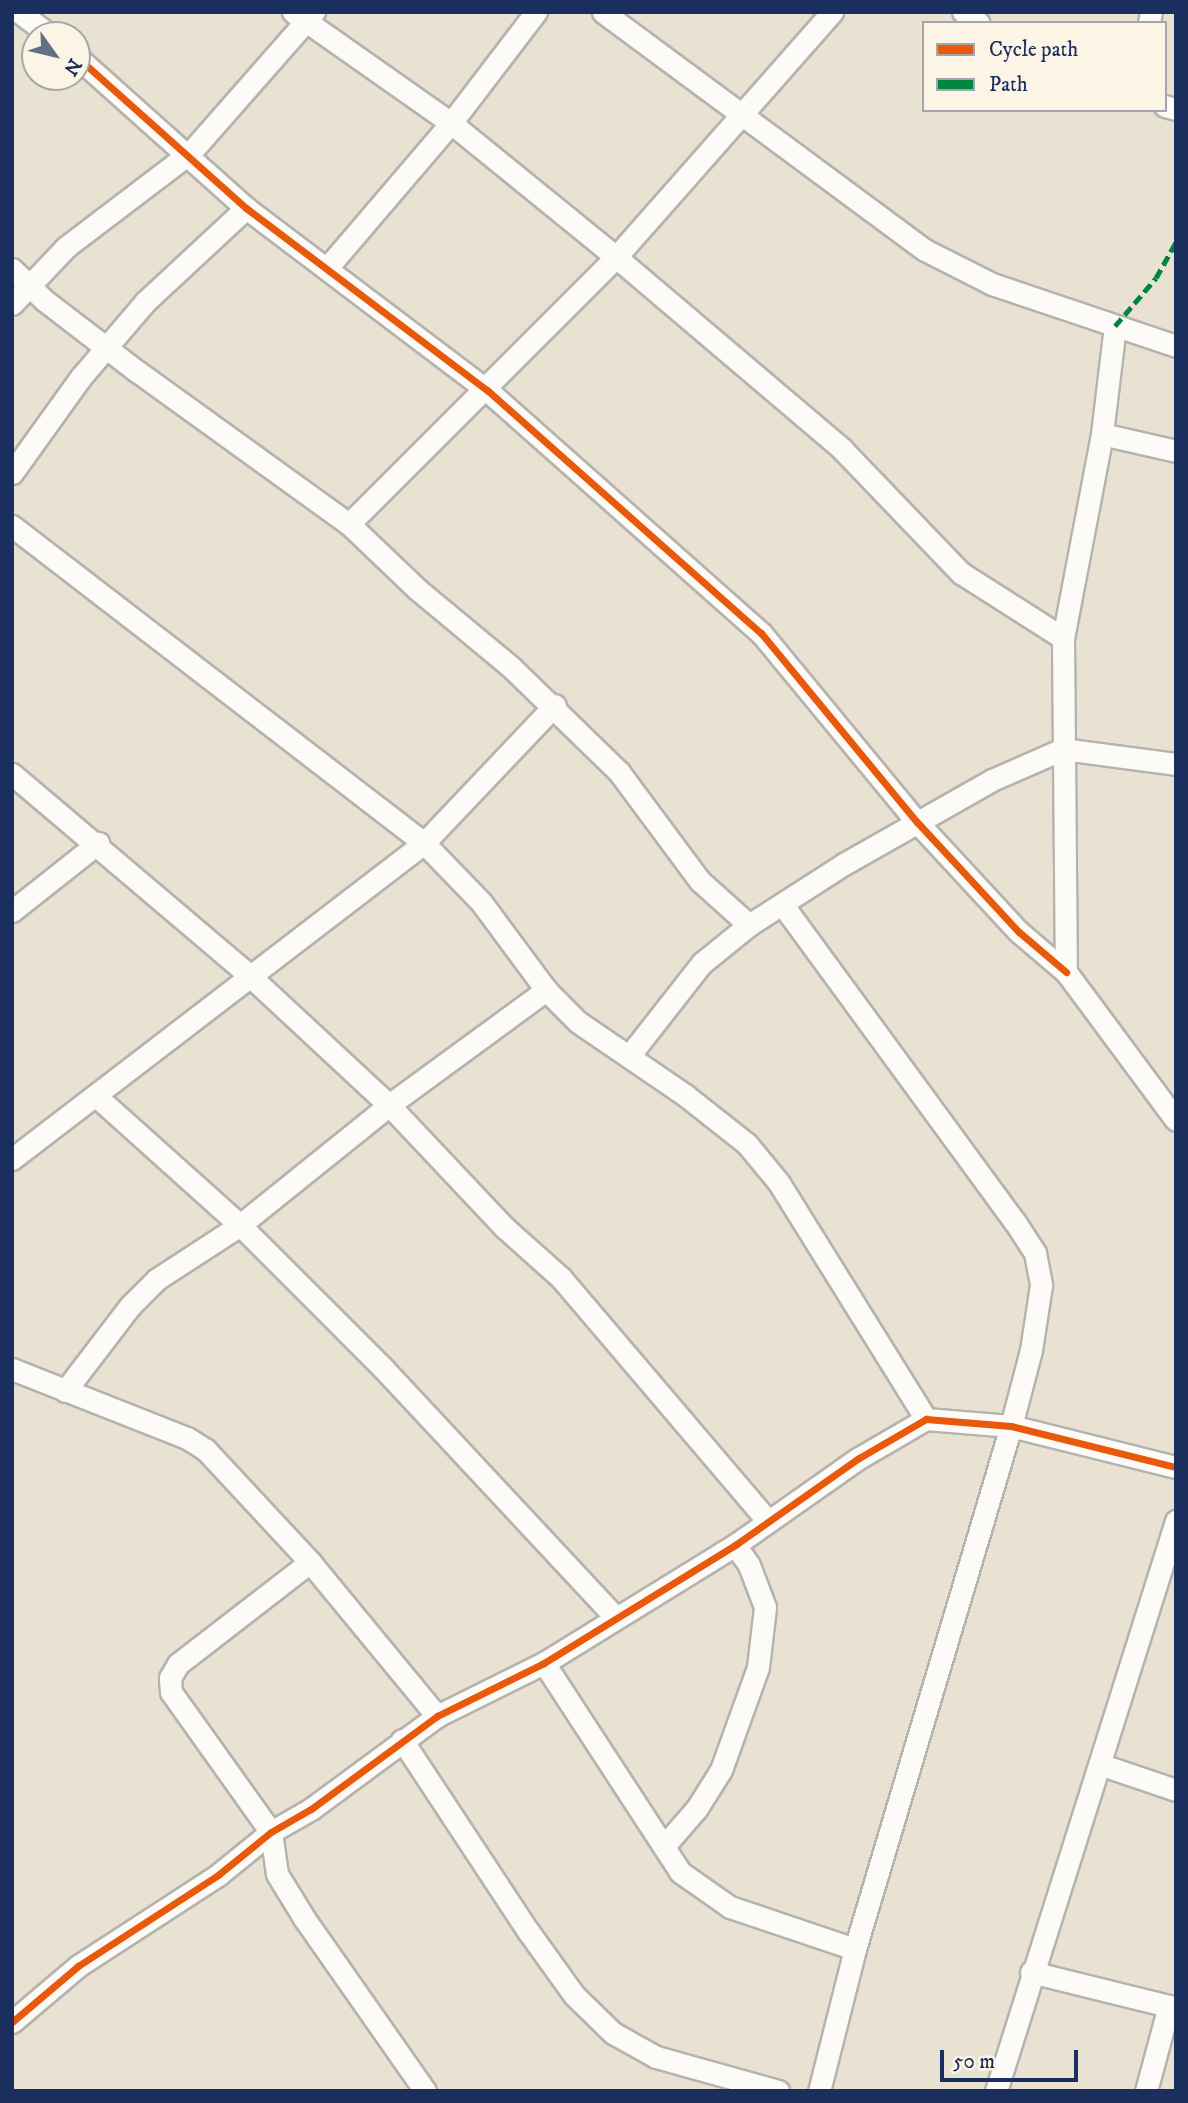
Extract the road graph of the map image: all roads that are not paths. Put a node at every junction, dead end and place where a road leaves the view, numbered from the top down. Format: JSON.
{"nodes":[{"id":1,"x":536,"y":12,"type":"edge"},
{"id":2,"x":603,"y":12,"type":"edge"},
{"id":3,"x":832,"y":12,"type":"edge"},
{"id":4,"x":305,"y":15,"type":"edge"},
{"id":5,"x":91,"y":69,"type":"edge"},
{"id":6,"x":746,"y":115,"type":"junction"},
{"id":7,"x":451,"y":123,"type":"junction"},
{"id":8,"x":190,"y":153,"type":"junction"},
{"id":9,"x":246,"y":208,"type":"junction"},
{"id":10,"x":616,"y":257,"type":"junction"},
{"id":11,"x":327,"y":268,"type":"junction"},
{"id":12,"x":19,"y":276,"type":"edge"},
{"id":13,"x":12,"y":304,"type":"edge"},
{"id":14,"x":1115,"y":326,"type":"junction"},
{"id":15,"x":1176,"y":346,"type":"edge"},
{"id":16,"x":107,"y":348,"type":"junction"},
{"id":17,"x":486,"y":390,"type":"junction"},
{"id":18,"x":1102,"y":434,"type":"junction"},
{"id":19,"x":1176,"y":451,"type":"edge"},
{"id":20,"x":12,"y":473,"type":"edge"},
{"id":21,"x":349,"y":524,"type":"junction"},
{"id":22,"x":12,"y":526,"type":"edge"},
{"id":23,"x":1063,"y":638,"type":"junction"},
{"id":24,"x":555,"y":705,"type":"junction"},
{"id":25,"x":1063,"y":749,"type":"junction"},
{"id":26,"x":1176,"y":764,"type":"edge"},
{"id":27,"x":12,"y":774,"type":"edge"},
{"id":28,"x":917,"y":822,"type":"junction"},
{"id":29,"x":98,"y":843,"type":"junction"},
{"id":30,"x":424,"y":843,"type":"junction"},
{"id":31,"x":782,"y":904,"type":"junction"},
{"id":32,"x":12,"y":911,"type":"edge"},
{"id":33,"x":749,"y":925,"type":"junction"},
{"id":34,"x":1066,"y":972,"type":"junction"},
{"id":35,"x":250,"y":976,"type":"junction"},
{"id":36,"x":546,"y":990,"type":"junction"},
{"id":37,"x":629,"y":1056,"type":"junction"},
{"id":38,"x":96,"y":1096,"type":"junction"},
{"id":39,"x":389,"y":1105,"type":"junction"},
{"id":40,"x":1173,"y":1108,"type":"edge"},
{"id":41,"x":12,"y":1159,"type":"edge"},
{"id":42,"x":240,"y":1225,"type":"junction"},
{"id":43,"x":12,"y":1369,"type":"edge"},
{"id":44,"x":65,"y":1391,"type":"junction"},
{"id":45,"x":926,"y":1419,"type":"junction"},
{"id":46,"x":1011,"y":1426,"type":"junction"},
{"id":47,"x":1176,"y":1467,"type":"edge"},
{"id":48,"x":767,"y":1520,"type":"junction"},
{"id":49,"x":1176,"y":1521,"type":"edge"},
{"id":50,"x":735,"y":1545,"type":"junction"},
{"id":51,"x":310,"y":1562,"type":"junction"},
{"id":52,"x":1167,"y":1584,"type":"edge"},
{"id":53,"x":614,"y":1616,"type":"junction"},
{"id":54,"x":544,"y":1663,"type":"junction"},
{"id":55,"x":438,"y":1716,"type":"junction"},
{"id":56,"x":402,"y":1740,"type":"junction"},
{"id":57,"x":1102,"y":1765,"type":"junction"},
{"id":58,"x":1176,"y":1790,"type":"edge"},
{"id":59,"x":271,"y":1832,"type":"junction"},
{"id":60,"x":664,"y":1846,"type":"junction"},
{"id":61,"x":855,"y":1949,"type":"junction"},
{"id":62,"x":1031,"y":1972,"type":"junction"},
{"id":63,"x":1172,"y":2007,"type":"edge"},
{"id":64,"x":12,"y":2022,"type":"edge"},
{"id":65,"x":425,"y":2091,"type":"edge"},
{"id":66,"x":778,"y":2091,"type":"edge"},
{"id":67,"x":819,"y":2091,"type":"edge"},
{"id":68,"x":996,"y":2091,"type":"edge"},
{"id":69,"x":1146,"y":2091,"type":"edge"}],
"edges":[{"from":1,"to":7,"type":"street"},
{"from":2,"to":6,"type":"street"},
{"from":3,"to":6,"type":"street"},
{"from":4,"to":7,"type":"street"},
{"from":4,"to":8,"type":"street"},
{"from":5,"to":8,"type":"street"},
{"from":6,"to":10,"type":"street"},
{"from":6,"to":14,"type":"street"},
{"from":7,"to":10,"type":"street"},
{"from":7,"to":11,"type":"street"},
{"from":8,"to":9,"type":"street"},
{"from":8,"to":12,"type":"street"},
{"from":9,"to":11,"type":"street"},
{"from":9,"to":16,"type":"street"},
{"from":10,"to":17,"type":"street"},
{"from":10,"to":23,"type":"street"},
{"from":11,"to":17,"type":"street"},
{"from":12,"to":13,"type":"street"},
{"from":12,"to":16,"type":"street"},
{"from":14,"to":15,"type":"street"},
{"from":14,"to":18,"type":"street"},
{"from":16,"to":20,"type":"street"},
{"from":16,"to":21,"type":"street"},
{"from":17,"to":21,"type":"street"},
{"from":17,"to":28,"type":"street"},
{"from":18,"to":19,"type":"street"},
{"from":18,"to":23,"type":"street"},
{"from":21,"to":24,"type":"street"},
{"from":22,"to":30,"type":"street"},
{"from":23,"to":25,"type":"street"},
{"from":24,"to":30,"type":"street"},
{"from":24,"to":33,"type":"street"},
{"from":25,"to":26,"type":"street"},
{"from":25,"to":28,"type":"street"},
{"from":25,"to":34,"type":"street"},
{"from":27,"to":29,"type":"street"},
{"from":28,"to":31,"type":"street"},
{"from":28,"to":34,"type":"street"},
{"from":29,"to":32,"type":"street"},
{"from":29,"to":35,"type":"street"},
{"from":30,"to":35,"type":"street"},
{"from":30,"to":36,"type":"street"},
{"from":31,"to":33,"type":"street"},
{"from":31,"to":46,"type":"street"},
{"from":33,"to":37,"type":"street"},
{"from":34,"to":40,"type":"street"},
{"from":35,"to":38,"type":"street"},
{"from":35,"to":39,"type":"street"},
{"from":36,"to":37,"type":"street"},
{"from":36,"to":39,"type":"street"},
{"from":37,"to":45,"type":"street"},
{"from":38,"to":41,"type":"street"},
{"from":38,"to":42,"type":"street"},
{"from":39,"to":42,"type":"street"},
{"from":39,"to":48,"type":"street"},
{"from":42,"to":44,"type":"street"},
{"from":42,"to":53,"type":"street"},
{"from":43,"to":44,"type":"street"},
{"from":44,"to":51,"type":"street"},
{"from":45,"to":46,"type":"street"},
{"from":45,"to":48,"type":"street"},
{"from":46,"to":47,"type":"street"},
{"from":46,"to":61,"type":"street"},
{"from":48,"to":50,"type":"street"},
{"from":49,"to":52,"type":"street"},
{"from":50,"to":53,"type":"street"},
{"from":50,"to":60,"type":"street"},
{"from":51,"to":55,"type":"street"},
{"from":51,"to":59,"type":"street"},
{"from":52,"to":57,"type":"street"},
{"from":53,"to":54,"type":"street"},
{"from":54,"to":55,"type":"street"},
{"from":54,"to":60,"type":"street"},
{"from":55,"to":56,"type":"street"},
{"from":56,"to":59,"type":"street"},
{"from":56,"to":66,"type":"street"},
{"from":57,"to":58,"type":"street"},
{"from":57,"to":62,"type":"street"},
{"from":59,"to":64,"type":"street"},
{"from":59,"to":65,"type":"street"},
{"from":60,"to":61,"type":"street"},
{"from":61,"to":67,"type":"street"},
{"from":62,"to":63,"type":"street"},
{"from":62,"to":68,"type":"street"},
{"from":63,"to":69,"type":"street"}]}
